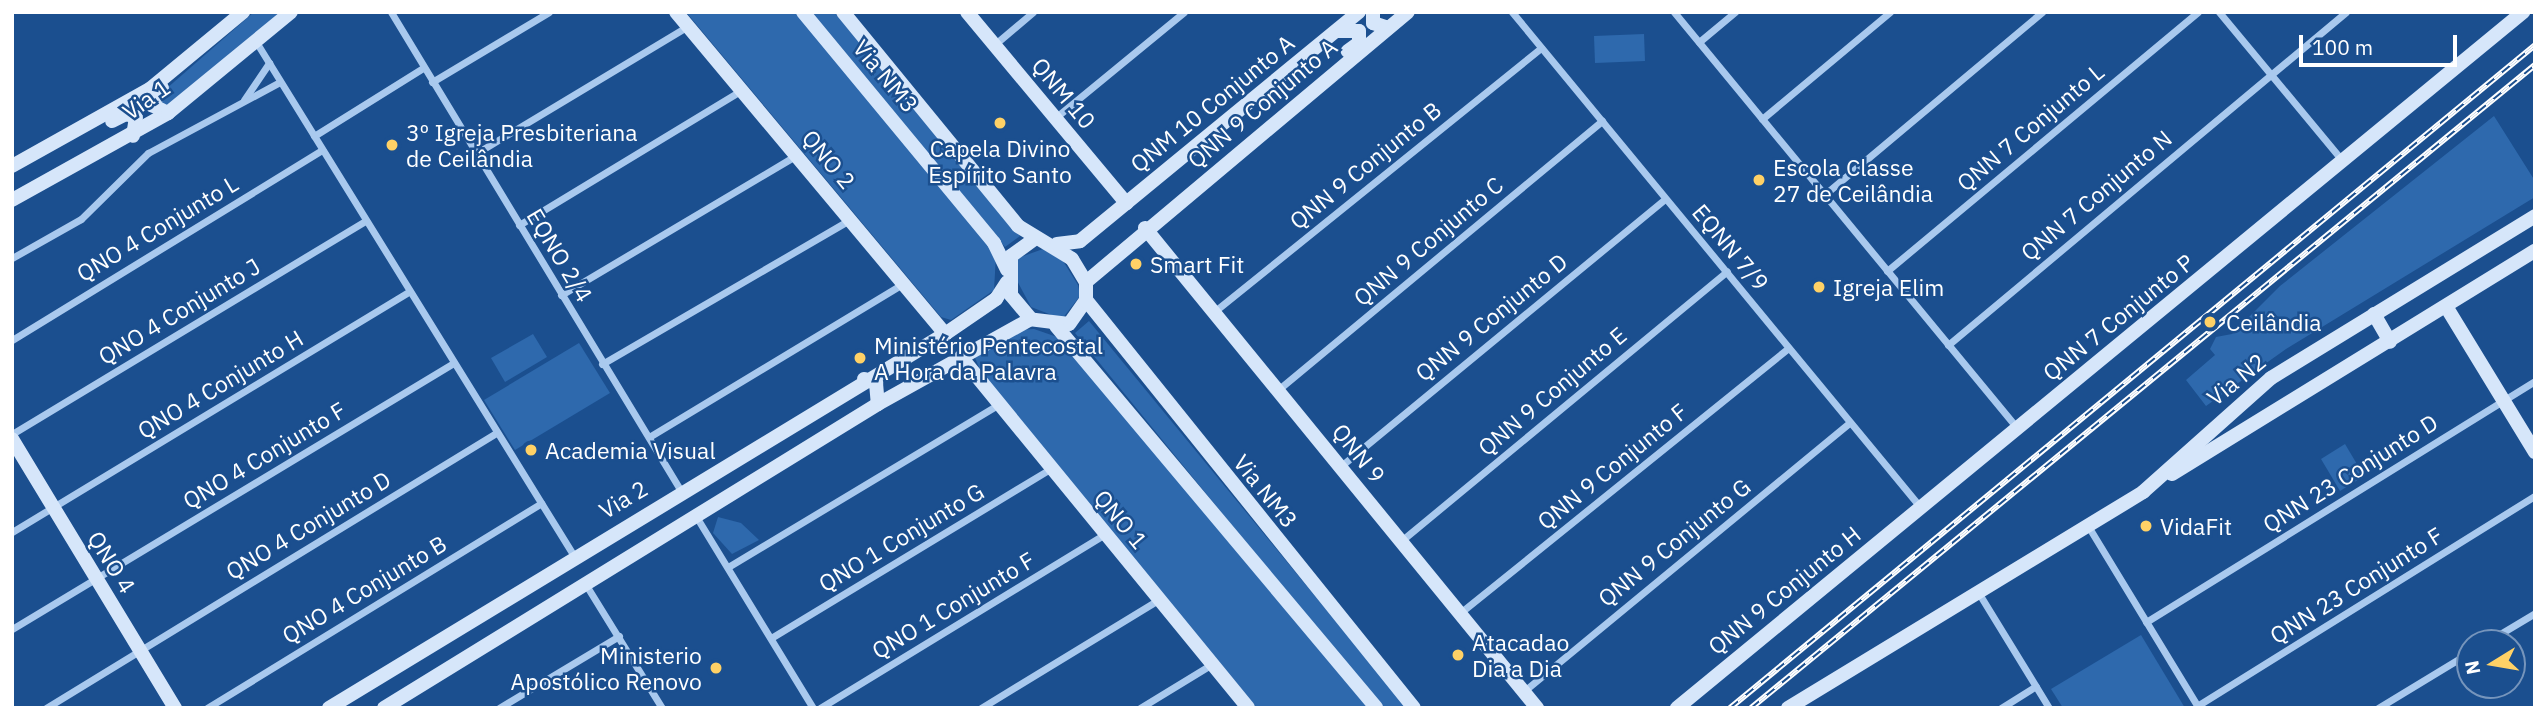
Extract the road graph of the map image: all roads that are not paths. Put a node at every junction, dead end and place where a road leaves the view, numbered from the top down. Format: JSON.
{"nodes":[{"id":1,"x":243,"y":12,"type":"edge"},
{"id":2,"x":291,"y":12,"type":"edge"},
{"id":3,"x":391,"y":12,"type":"edge"},
{"id":4,"x":549,"y":12,"type":"edge"},
{"id":5,"x":676,"y":12,"type":"edge"},
{"id":6,"x":803,"y":12,"type":"edge"},
{"id":7,"x":843,"y":12,"type":"edge"},
{"id":8,"x":967,"y":12,"type":"edge"},
{"id":9,"x":1033,"y":12,"type":"edge"},
{"id":10,"x":1184,"y":12,"type":"edge"},
{"id":11,"x":1359,"y":12,"type":"edge"},
{"id":12,"x":1373,"y":12,"type":"edge"},
{"id":13,"x":1408,"y":12,"type":"edge"},
{"id":14,"x":1511,"y":12,"type":"edge"},
{"id":15,"x":1674,"y":12,"type":"edge"},
{"id":16,"x":1735,"y":12,"type":"edge"},
{"id":17,"x":1890,"y":12,"type":"edge"},
{"id":18,"x":2042,"y":12,"type":"edge"},
{"id":19,"x":2198,"y":12,"type":"edge"},
{"id":20,"x":2219,"y":12,"type":"edge"},
{"id":21,"x":2346,"y":12,"type":"edge"},
{"id":22,"x":2523,"y":12,"type":"edge"},
{"id":23,"x":688,"y":26,"type":"junction"},
{"id":24,"x":1388,"y":28,"type":"junction"},
{"id":25,"x":1335,"y":32,"type":"junction"},
{"id":26,"x":211,"y":42,"type":"junction"},
{"id":27,"x":1699,"y":42,"type":"junction"},
{"id":28,"x":258,"y":45,"type":"junction"},
{"id":29,"x":994,"y":45,"type":"junction"},
{"id":30,"x":1541,"y":48,"type":"junction"},
{"id":31,"x":269,"y":63,"type":"junction"},
{"id":32,"x":424,"y":68,"type":"junction"},
{"id":33,"x":2270,"y":74,"type":"junction"},
{"id":34,"x":280,"y":82,"type":"junction"},
{"id":35,"x":432,"y":82,"type":"junction"},
{"id":36,"x":742,"y":90,"type":"junction"},
{"id":37,"x":243,"y":102,"type":"junction"},
{"id":38,"x":167,"y":113,"type":"junction"},
{"id":39,"x":1055,"y":118,"type":"junction"},
{"id":40,"x":1762,"y":119,"type":"junction"},
{"id":41,"x":1602,"y":121,"type":"junction"},
{"id":42,"x":133,"y":136,"type":"junction"},
{"id":43,"x":314,"y":136,"type":"junction"},
{"id":44,"x":1256,"y":139,"type":"junction"},
{"id":45,"x":57,"y":145,"type":"junction"},
{"id":46,"x":322,"y":150,"type":"junction"},
{"id":47,"x":475,"y":154,"type":"junction"},
{"id":48,"x":796,"y":155,"type":"junction"},
{"id":49,"x":2343,"y":161,"type":"junction"},
{"id":50,"x":12,"y":166,"type":"edge"},
{"id":51,"x":1824,"y":195,"type":"junction"},
{"id":52,"x":1665,"y":199,"type":"junction"},
{"id":53,"x":12,"y":200,"type":"edge"},
{"id":54,"x":1126,"y":203,"type":"junction"},
{"id":55,"x":2535,"y":216,"type":"edge"},
{"id":56,"x":850,"y":220,"type":"junction"},
{"id":57,"x":365,"y":221,"type":"junction"},
{"id":58,"x":519,"y":225,"type":"junction"},
{"id":59,"x":1145,"y":228,"type":"junction"},
{"id":60,"x":1033,"y":240,"type":"junction"},
{"id":61,"x":1057,"y":244,"type":"junction"},
{"id":62,"x":2535,"y":251,"type":"edge"},
{"id":63,"x":12,"y":258,"type":"edge"},
{"id":64,"x":1727,"y":271,"type":"junction"},
{"id":65,"x":1887,"y":271,"type":"junction"},
{"id":66,"x":1007,"y":276,"type":"junction"},
{"id":67,"x":1086,"y":282,"type":"junction"},
{"id":68,"x":904,"y":284,"type":"junction"},
{"id":69,"x":407,"y":293,"type":"junction"},
{"id":70,"x":561,"y":295,"type":"junction"},
{"id":71,"x":1086,"y":300,"type":"junction"},
{"id":72,"x":2447,"y":308,"type":"junction"},
{"id":73,"x":1214,"y":312,"type":"junction"},
{"id":74,"x":2374,"y":314,"type":"junction"},
{"id":75,"x":1031,"y":319,"type":"junction"},
{"id":76,"x":1056,"y":326,"type":"junction"},
{"id":77,"x":945,"y":334,"type":"junction"},
{"id":78,"x":12,"y":340,"type":"edge"},
{"id":79,"x":2390,"y":342,"type":"junction"},
{"id":80,"x":1948,"y":345,"type":"junction"},
{"id":81,"x":1789,"y":348,"type":"junction"},
{"id":82,"x":961,"y":357,"type":"junction"},
{"id":83,"x":893,"y":362,"type":"junction"},
{"id":84,"x":452,"y":364,"type":"junction"},
{"id":85,"x":602,"y":364,"type":"junction"},
{"id":86,"x":864,"y":379,"type":"junction"},
{"id":87,"x":2535,"y":381,"type":"edge"},
{"id":88,"x":908,"y":387,"type":"junction"},
{"id":89,"x":1279,"y":389,"type":"junction"},
{"id":90,"x":2503,"y":400,"type":"junction"},
{"id":91,"x":878,"y":404,"type":"junction"},
{"id":92,"x":998,"y":405,"type":"junction"},
{"id":93,"x":1849,"y":423,"type":"junction"},
{"id":94,"x":2017,"y":429,"type":"junction"},
{"id":95,"x":496,"y":433,"type":"junction"},
{"id":96,"x":12,"y":436,"type":"edge"},
{"id":97,"x":649,"y":437,"type":"junction"},
{"id":98,"x":2535,"y":452,"type":"edge"},
{"id":99,"x":1340,"y":466,"type":"junction"},
{"id":100,"x":1050,"y":470,"type":"junction"},
{"id":101,"x":681,"y":491,"type":"junction"},
{"id":102,"x":2143,"y":492,"type":"junction"},
{"id":103,"x":2535,"y":496,"type":"edge"},
{"id":104,"x":541,"y":503,"type":"junction"},
{"id":105,"x":52,"y":508,"type":"junction"},
{"id":106,"x":1920,"y":508,"type":"junction"},
{"id":107,"x":697,"y":517,"type":"junction"},
{"id":108,"x":2088,"y":525,"type":"junction"},
{"id":109,"x":12,"y":533,"type":"edge"},
{"id":110,"x":1105,"y":534,"type":"junction"},
{"id":111,"x":1401,"y":541,"type":"junction"},
{"id":112,"x":574,"y":556,"type":"junction"},
{"id":113,"x":728,"y":567,"type":"junction"},
{"id":114,"x":95,"y":578,"type":"junction"},
{"id":115,"x":586,"y":585,"type":"junction"},
{"id":116,"x":1978,"y":592,"type":"junction"},
{"id":117,"x":1158,"y":600,"type":"junction"},
{"id":118,"x":2535,"y":613,"type":"edge"},
{"id":119,"x":1460,"y":614,"type":"junction"},
{"id":120,"x":2147,"y":622,"type":"junction"},
{"id":121,"x":463,"y":628,"type":"junction"},
{"id":122,"x":12,"y":629,"type":"edge"},
{"id":123,"x":2508,"y":629,"type":"edge"},
{"id":124,"x":619,"y":636,"type":"junction"},
{"id":125,"x":771,"y":638,"type":"junction"},
{"id":126,"x":436,"y":642,"type":"junction"},
{"id":127,"x":139,"y":650,"type":"junction"},
{"id":128,"x":475,"y":651,"type":"junction"},
{"id":129,"x":2456,"y":661,"type":"edge"},
{"id":130,"x":1212,"y":664,"type":"junction"},
{"id":131,"x":448,"y":668,"type":"junction"},
{"id":132,"x":2036,"y":686,"type":"junction"},
{"id":133,"x":1523,"y":691,"type":"junction"},
{"id":134,"x":659,"y":707,"type":"edge"},
{"id":135,"x":2198,"y":707,"type":"edge"},
{"id":136,"x":46,"y":708,"type":"edge"},
{"id":137,"x":175,"y":708,"type":"edge"},
{"id":138,"x":207,"y":708,"type":"edge"},
{"id":139,"x":329,"y":708,"type":"edge"},
{"id":140,"x":384,"y":708,"type":"edge"},
{"id":141,"x":499,"y":708,"type":"edge"},
{"id":142,"x":813,"y":708,"type":"edge"},
{"id":143,"x":820,"y":708,"type":"edge"},
{"id":144,"x":981,"y":708,"type":"edge"},
{"id":145,"x":1140,"y":708,"type":"edge"},
{"id":146,"x":1248,"y":708,"type":"edge"},
{"id":147,"x":1376,"y":708,"type":"edge"},
{"id":148,"x":1414,"y":708,"type":"edge"},
{"id":149,"x":1537,"y":708,"type":"edge"},
{"id":150,"x":1677,"y":708,"type":"edge"},
{"id":151,"x":1788,"y":708,"type":"edge"},
{"id":152,"x":2001,"y":708,"type":"edge"},
{"id":153,"x":2049,"y":708,"type":"edge"},
{"id":154,"x":2378,"y":708,"type":"edge"}],
"edges":[{"from":1,"to":26,"type":"main road","name":"Via 1"},
{"from":2,"to":28,"type":"main road","name":"Via 1"},
{"from":3,"to":32,"type":"street","name":"EQNO 2/4"},
{"from":4,"to":35,"type":"street"},
{"from":5,"to":23,"type":"main road","name":"QNO 2"},
{"from":6,"to":66,"type":"main road","name":"Via NM3"},
{"from":7,"to":60,"type":"main road","name":"Via NM3"},
{"from":8,"to":29,"type":"main road","name":"QNM 10"},
{"from":9,"to":29,"type":"street"},
{"from":10,"to":39,"type":"street"},
{"from":11,"to":25,"type":"main road","name":"QNM 10 Conjunto A"},
{"from":12,"to":24,"type":"main road"},
{"from":13,"to":24,"type":"main road","name":"QNN 9 Conjunto A"},
{"from":14,"to":30,"type":"street","name":"EQNN 7/9"},
{"from":15,"to":27,"type":"street"},
{"from":16,"to":27,"type":"street"},
{"from":17,"to":40,"type":"street"},
{"from":18,"to":51,"type":"street"},
{"from":19,"to":65,"type":"street","name":"QNN 7 Conjunto L"},
{"from":20,"to":33,"type":"street"},
{"from":21,"to":33,"type":"street","name":"QNN 7 Conjunto N"},
{"from":22,"to":49,"type":"main road","name":"QNN 7 Conjunto P"},
{"from":23,"to":36,"type":"main road","name":"QNO 2"},
{"from":23,"to":47,"type":"street"},
{"from":24,"to":44,"type":"main road","name":"QNN 9 Conjunto A"},
{"from":25,"to":44,"type":"main road"},
{"from":25,"to":54,"type":"main road","name":"QNM 10 Conjunto A"},
{"from":26,"to":38,"type":"main road"},
{"from":26,"to":45,"type":"main road","name":"Via 1"},
{"from":27,"to":40,"type":"street"},
{"from":28,"to":31,"type":"street"},
{"from":28,"to":38,"type":"main road","name":"Via 1"},
{"from":29,"to":39,"type":"main road","name":"QNM 10"},
{"from":30,"to":41,"type":"street","name":"EQNN 7/9"},
{"from":30,"to":73,"type":"street","name":"QNN 9 Conjunto B"},
{"from":31,"to":34,"type":"street"},
{"from":31,"to":37,"type":"street"},
{"from":32,"to":35,"type":"street","name":"EQNO 2/4"},
{"from":32,"to":43,"type":"street"},
{"from":33,"to":49,"type":"street"},
{"from":33,"to":80,"type":"street","name":"QNN 7 Conjunto N"},
{"from":34,"to":37,"type":"street"},
{"from":34,"to":43,"type":"street"},
{"from":35,"to":47,"type":"street","name":"EQNO 2/4"},
{"from":36,"to":48,"type":"main road","name":"QNO 2"},
{"from":36,"to":58,"type":"street"},
{"from":37,"to":63,"type":"street"},
{"from":38,"to":42,"type":"main road","name":"Via 1"},
{"from":39,"to":54,"type":"main road","name":"QNM 10"},
{"from":40,"to":51,"type":"street"},
{"from":41,"to":52,"type":"street","name":"EQNN 7/9"},
{"from":41,"to":89,"type":"street","name":"QNN 9 Conjunto C"},
{"from":42,"to":45,"type":"main road"},
{"from":42,"to":53,"type":"main road","name":"Via 1"},
{"from":43,"to":46,"type":"street"},
{"from":44,"to":59,"type":"main road","name":"QNN 9 Conjunto A"},
{"from":45,"to":50,"type":"main road","name":"Via 1"},
{"from":46,"to":57,"type":"street"},
{"from":46,"to":78,"type":"street","name":"QNO 4 Conjunto L"},
{"from":47,"to":58,"type":"street","name":"EQNO 2/4"},
{"from":48,"to":56,"type":"main road","name":"QNO 2"},
{"from":48,"to":70,"type":"street"},
{"from":49,"to":94,"type":"main road","name":"QNN 7 Conjunto P"},
{"from":51,"to":65,"type":"street"},
{"from":52,"to":64,"type":"street","name":"EQNN 7/9"},
{"from":52,"to":99,"type":"street","name":"QNN 9 Conjunto D"},
{"from":54,"to":61,"type":"main road","name":"QNM 10 Conjunto A"},
{"from":55,"to":74,"type":"main road","name":"Via N2"},
{"from":56,"to":68,"type":"main road","name":"QNO 2"},
{"from":56,"to":85,"type":"street"},
{"from":57,"to":69,"type":"street"},
{"from":57,"to":96,"type":"street","name":"QNO 4 Conjunto J"},
{"from":58,"to":70,"type":"street","name":"EQNO 2/4"},
{"from":59,"to":67,"type":"main road","name":"QNN 9 Conjunto A"},
{"from":59,"to":73,"type":"main road","name":"QNN 9"},
{"from":60,"to":61,"type":"main road"},
{"from":60,"to":66,"type":"main road"},
{"from":61,"to":67,"type":"main road"},
{"from":62,"to":72,"type":"main road"},
{"from":64,"to":81,"type":"street","name":"EQNN 7/9"},
{"from":64,"to":111,"type":"street","name":"QNN 9 Conjunto E"},
{"from":65,"to":80,"type":"street"},
{"from":66,"to":75,"type":"main road"},
{"from":66,"to":77,"type":"main road","name":"Via 2"},
{"from":67,"to":71,"type":"main road"},
{"from":68,"to":77,"type":"main road","name":"QNO 2"},
{"from":68,"to":97,"type":"street"},
{"from":69,"to":84,"type":"street"},
{"from":69,"to":105,"type":"street","name":"QNO 4 Conjunto H"},
{"from":70,"to":85,"type":"street","name":"EQNO 2/4"},
{"from":71,"to":76,"type":"main road"},
{"from":71,"to":148,"type":"main road","name":"Via NM3"},
{"from":72,"to":79,"type":"main road"},
{"from":72,"to":90,"type":"main road"},
{"from":73,"to":89,"type":"main road","name":"QNN 9"},
{"from":74,"to":79,"type":"main road"},
{"from":74,"to":102,"type":"main road","name":"Via N2"},
{"from":75,"to":76,"type":"main road"},
{"from":75,"to":82,"type":"main road"},
{"from":76,"to":147,"type":"main road"},
{"from":77,"to":83,"type":"main road","name":"Via 2"},
{"from":79,"to":102,"type":"main road"},
{"from":80,"to":94,"type":"street"},
{"from":81,"to":93,"type":"street","name":"EQNN 7/9"},
{"from":81,"to":119,"type":"street","name":"QNN 9 Conjunto F"},
{"from":82,"to":88,"type":"main road"},
{"from":82,"to":92,"type":"main road","name":"QNO 1"},
{"from":83,"to":86,"type":"main road","name":"Via 2"},
{"from":83,"to":88,"type":"main road"},
{"from":84,"to":95,"type":"street"},
{"from":84,"to":114,"type":"street","name":"QNO 4 Conjunto F"},
{"from":85,"to":97,"type":"street","name":"EQNO 2/4"},
{"from":86,"to":91,"type":"main road"},
{"from":86,"to":101,"type":"main road","name":"Via 2"},
{"from":87,"to":90,"type":"street","name":"QNN 23 Conjunto D"},
{"from":88,"to":91,"type":"main road"},
{"from":89,"to":99,"type":"main road","name":"QNN 9"},
{"from":90,"to":98,"type":"main road"},
{"from":90,"to":120,"type":"street","name":"QNN 23 Conjunto D"},
{"from":91,"to":107,"type":"main road"},
{"from":92,"to":100,"type":"main road","name":"QNO 1"},
{"from":92,"to":113,"type":"street"},
{"from":93,"to":106,"type":"street","name":"EQNN 7/9"},
{"from":93,"to":133,"type":"street","name":"QNN 9 Conjunto G"},
{"from":94,"to":106,"type":"main road","name":"QNN 7 Conjunto P"},
{"from":95,"to":104,"type":"street"},
{"from":95,"to":127,"type":"street","name":"QNO 4 Conjunto D"},
{"from":96,"to":105,"type":"main road","name":"QNO 4"},
{"from":97,"to":101,"type":"street","name":"EQNO 2/4"},
{"from":99,"to":111,"type":"main road","name":"QNN 9"},
{"from":100,"to":110,"type":"main road","name":"QNO 1"},
{"from":100,"to":125,"type":"street","name":"QNO 1 Conjunto G"},
{"from":101,"to":112,"type":"main road","name":"Via 2"},
{"from":102,"to":108,"type":"main road","name":"Via N2"},
{"from":103,"to":135,"type":"street","name":"QNN 23 Conjunto F"},
{"from":104,"to":112,"type":"street"},
{"from":104,"to":138,"type":"street","name":"QNO 4 Conjunto B"},
{"from":105,"to":109,"type":"street","name":"QNO 4 Conjunto H"},
{"from":105,"to":114,"type":"main road","name":"QNO 4"},
{"from":106,"to":150,"type":"main road","name":"QNN 9 Conjunto H"},
{"from":107,"to":113,"type":"street"},
{"from":107,"to":115,"type":"main road"},
{"from":108,"to":116,"type":"main road","name":"Via N2"},
{"from":108,"to":120,"type":"street"},
{"from":110,"to":117,"type":"main road","name":"QNO 1"},
{"from":110,"to":143,"type":"street","name":"QNO 1 Conjunto F"},
{"from":111,"to":119,"type":"main road","name":"QNN 9"},
{"from":112,"to":121,"type":"main road","name":"Via 2"},
{"from":113,"to":125,"type":"street"},
{"from":114,"to":122,"type":"street","name":"QNO 4 Conjunto F"},
{"from":114,"to":127,"type":"main road","name":"QNO 4"},
{"from":115,"to":124,"type":"street"},
{"from":115,"to":128,"type":"main road"},
{"from":116,"to":132,"type":"street"},
{"from":116,"to":151,"type":"main road","name":"Via N2"},
{"from":117,"to":130,"type":"main road","name":"QNO 1"},
{"from":117,"to":144,"type":"street"},
{"from":118,"to":123,"type":"street"},
{"from":119,"to":133,"type":"main road","name":"QNN 9"},
{"from":120,"to":135,"type":"street"},
{"from":121,"to":126,"type":"main road","name":"Via 2"},
{"from":121,"to":128,"type":"main road"},
{"from":124,"to":134,"type":"street"},
{"from":124,"to":141,"type":"street"},
{"from":125,"to":142,"type":"street"},
{"from":126,"to":131,"type":"main road"},
{"from":126,"to":139,"type":"main road","name":"Via 2"},
{"from":127,"to":136,"type":"street","name":"QNO 4 Conjunto D"},
{"from":127,"to":137,"type":"main road","name":"QNO 4"},
{"from":128,"to":131,"type":"main road"},
{"from":129,"to":154,"type":"street"},
{"from":130,"to":145,"type":"street"},
{"from":130,"to":146,"type":"main road","name":"QNO 1"},
{"from":131,"to":140,"type":"main road"},
{"from":132,"to":152,"type":"street"},
{"from":132,"to":153,"type":"street"},
{"from":133,"to":149,"type":"main road","name":"QNN 9"}]}
